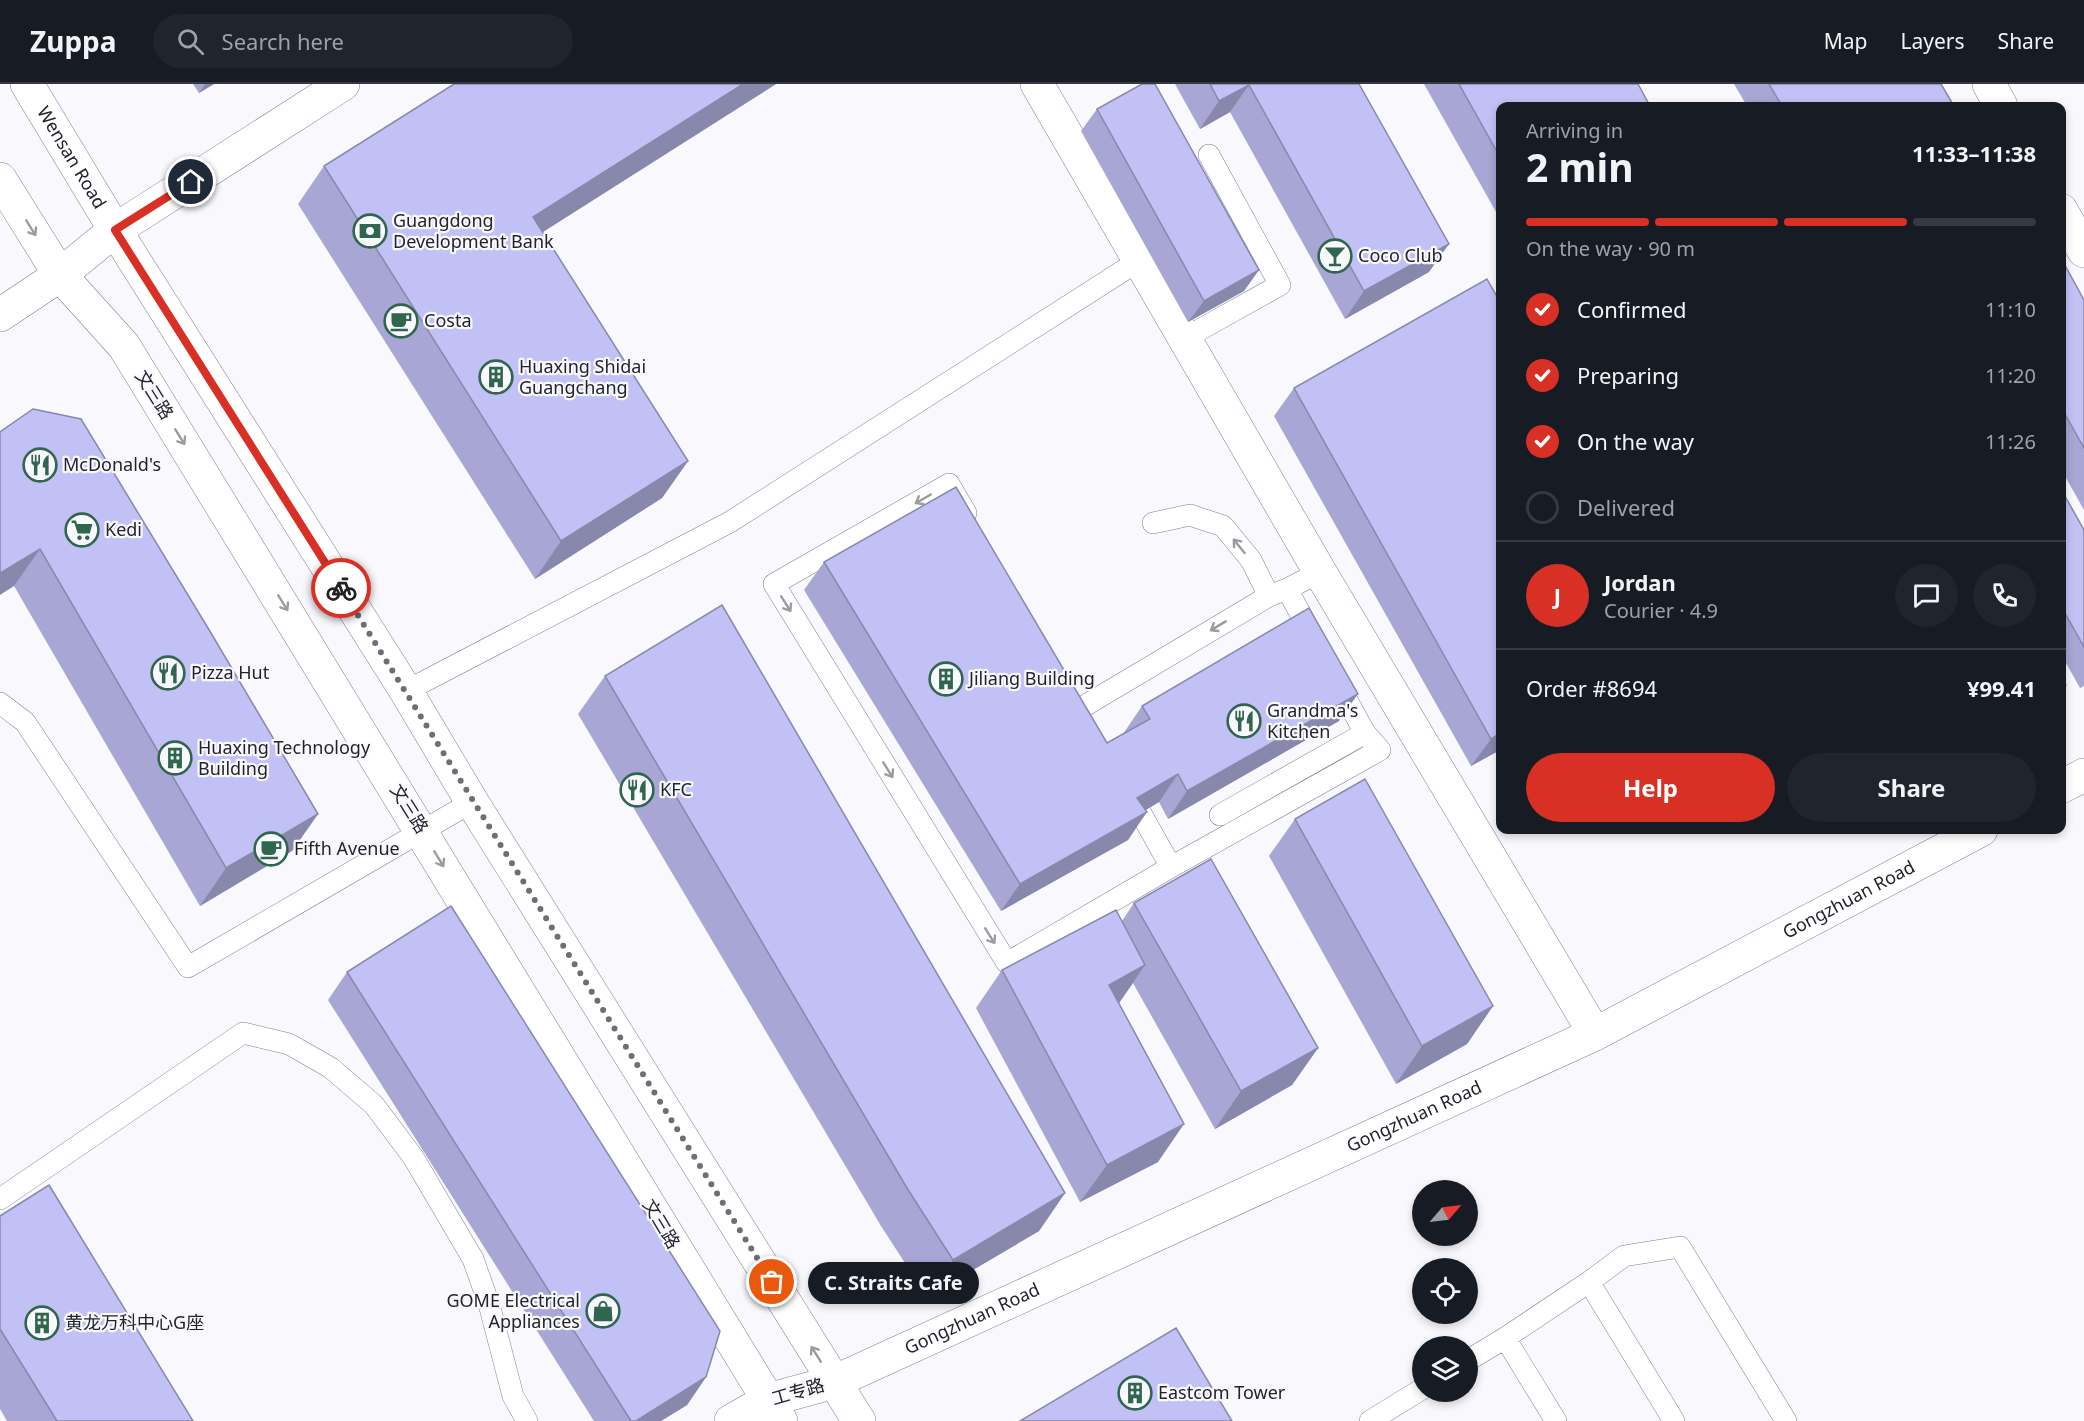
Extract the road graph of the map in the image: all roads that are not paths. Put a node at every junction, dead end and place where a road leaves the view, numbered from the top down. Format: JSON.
{"nodes":[{"id":1,"x":27,"y":84,"type":"edge"},
{"id":2,"x":343,"y":84,"type":"edge"},
{"id":3,"x":1037,"y":84,"type":"edge"},
{"id":4,"x":1989,"y":84,"type":"edge"},
{"id":5,"x":1999,"y":102,"type":"edge"},
{"id":6,"x":1209,"y":155,"type":"dead end"},
{"id":7,"x":0,"y":178,"type":"edge"},
{"id":8,"x":2066,"y":219,"type":"edge"},
{"id":9,"x":115,"y":230,"type":"junction"},
{"id":10,"x":2084,"y":251,"type":"edge"},
{"id":11,"x":1140,"y":260,"type":"junction"},
{"id":12,"x":60,"y":274,"type":"junction"},
{"id":13,"x":0,"y":315,"type":"edge"},
{"id":14,"x":1186,"y":340,"type":"junction"},
{"id":15,"x":1153,"y":523,"type":"dead end"},
{"id":16,"x":973,"y":525,"type":"edge"},
{"id":17,"x":1320,"y":572,"type":"junction"},
{"id":18,"x":1278,"y":593,"type":"junction"},
{"id":19,"x":1069,"y":688,"type":"edge"},
{"id":20,"x":406,"y":691,"type":"junction"},
{"id":21,"x":0,"y":703,"type":"edge"},
{"id":22,"x":1081,"y":708,"type":"junction"},
{"id":23,"x":1092,"y":728,"type":"edge"},
{"id":24,"x":1365,"y":733,"type":"junction"},
{"id":25,"x":2084,"y":775,"type":"edge"},
{"id":26,"x":1120,"y":778,"type":"edge"},
{"id":27,"x":2066,"y":784,"type":"edge"},
{"id":28,"x":472,"y":802,"type":"junction"},
{"id":29,"x":1220,"y":815,"type":"dead end"},
{"id":30,"x":422,"y":830,"type":"junction"},
{"id":31,"x":1973,"y":834,"type":"edge"},
{"id":32,"x":1171,"y":867,"type":"junction"},
{"id":33,"x":1595,"y":1034,"type":"junction"},
{"id":34,"x":0,"y":1199,"type":"edge"},
{"id":35,"x":1589,"y":1282,"type":"junction"},
{"id":36,"x":1505,"y":1338,"type":"junction"},
{"id":37,"x":1478,"y":1354,"type":"edge"},
{"id":38,"x":834,"y":1382,"type":"junction"},
{"id":39,"x":1412,"y":1395,"type":"edge"},
{"id":40,"x":775,"y":1410,"type":"edge"},
{"id":41,"x":527,"y":1421,"type":"edge"},
{"id":42,"x":731,"y":1421,"type":"edge"},
{"id":43,"x":859,"y":1421,"type":"edge"},
{"id":44,"x":1370,"y":1421,"type":"edge"},
{"id":45,"x":1556,"y":1421,"type":"edge"},
{"id":46,"x":1674,"y":1421,"type":"edge"},
{"id":47,"x":1786,"y":1421,"type":"edge"}],
"edges":[{"from":1,"to":9,"type":"street","name":"Wensan Road"},
{"from":2,"to":9,"type":"street"},
{"from":3,"to":11,"type":"street"},
{"from":4,"to":5,"type":"street"},
{"from":6,"to":14,"type":"lane"},
{"from":7,"to":12,"type":"street","name":"文三路","one_way":true},
{"from":8,"to":10,"type":"street"},
{"from":9,"to":12,"type":"street"},
{"from":9,"to":20,"type":"street","name":"Wensan Road"},
{"from":11,"to":14,"type":"street"},
{"from":11,"to":20,"type":"lane"},
{"from":12,"to":13,"type":"street"},
{"from":12,"to":30,"type":"street","name":"文三路","one_way":true},
{"from":14,"to":17,"type":"street"},
{"from":18,"to":15,"type":"lane","one_way":true},
{"from":16,"to":32,"type":"lane","one_way":true},
{"from":17,"to":18,"type":"lane"},
{"from":17,"to":33,"type":"street"},
{"from":18,"to":22,"type":"lane","one_way":true},
{"from":18,"to":24,"type":"lane"},
{"from":19,"to":22,"type":"lane"},
{"from":20,"to":28,"type":"street","name":"Wensan Road"},
{"from":21,"to":30,"type":"lane"},
{"from":22,"to":23,"type":"lane"},
{"from":24,"to":29,"type":"lane"},
{"from":24,"to":32,"type":"lane"},
{"from":25,"to":27,"type":"street"},
{"from":26,"to":32,"type":"lane"},
{"from":28,"to":30,"type":"lane"},
{"from":38,"to":28,"type":"street","name":"Wensan Road","one_way":true},
{"from":30,"to":40,"type":"street","name":"文三路","one_way":true},
{"from":31,"to":33,"type":"street","name":"Gongzhuan Road"},
{"from":33,"to":38,"type":"street","name":"Gongzhuan Road"},
{"from":34,"to":41,"type":"lane"},
{"from":35,"to":36,"type":"lane"},
{"from":35,"to":46,"type":"lane"},
{"from":35,"to":47,"type":"lane"},
{"from":36,"to":37,"type":"lane"},
{"from":36,"to":45,"type":"lane"},
{"from":38,"to":40,"type":"street","name":"工专路"},
{"from":38,"to":43,"type":"street","name":"Wensan Road"},
{"from":39,"to":44,"type":"lane"},
{"from":40,"to":42,"type":"street","name":"工专路"}]}
